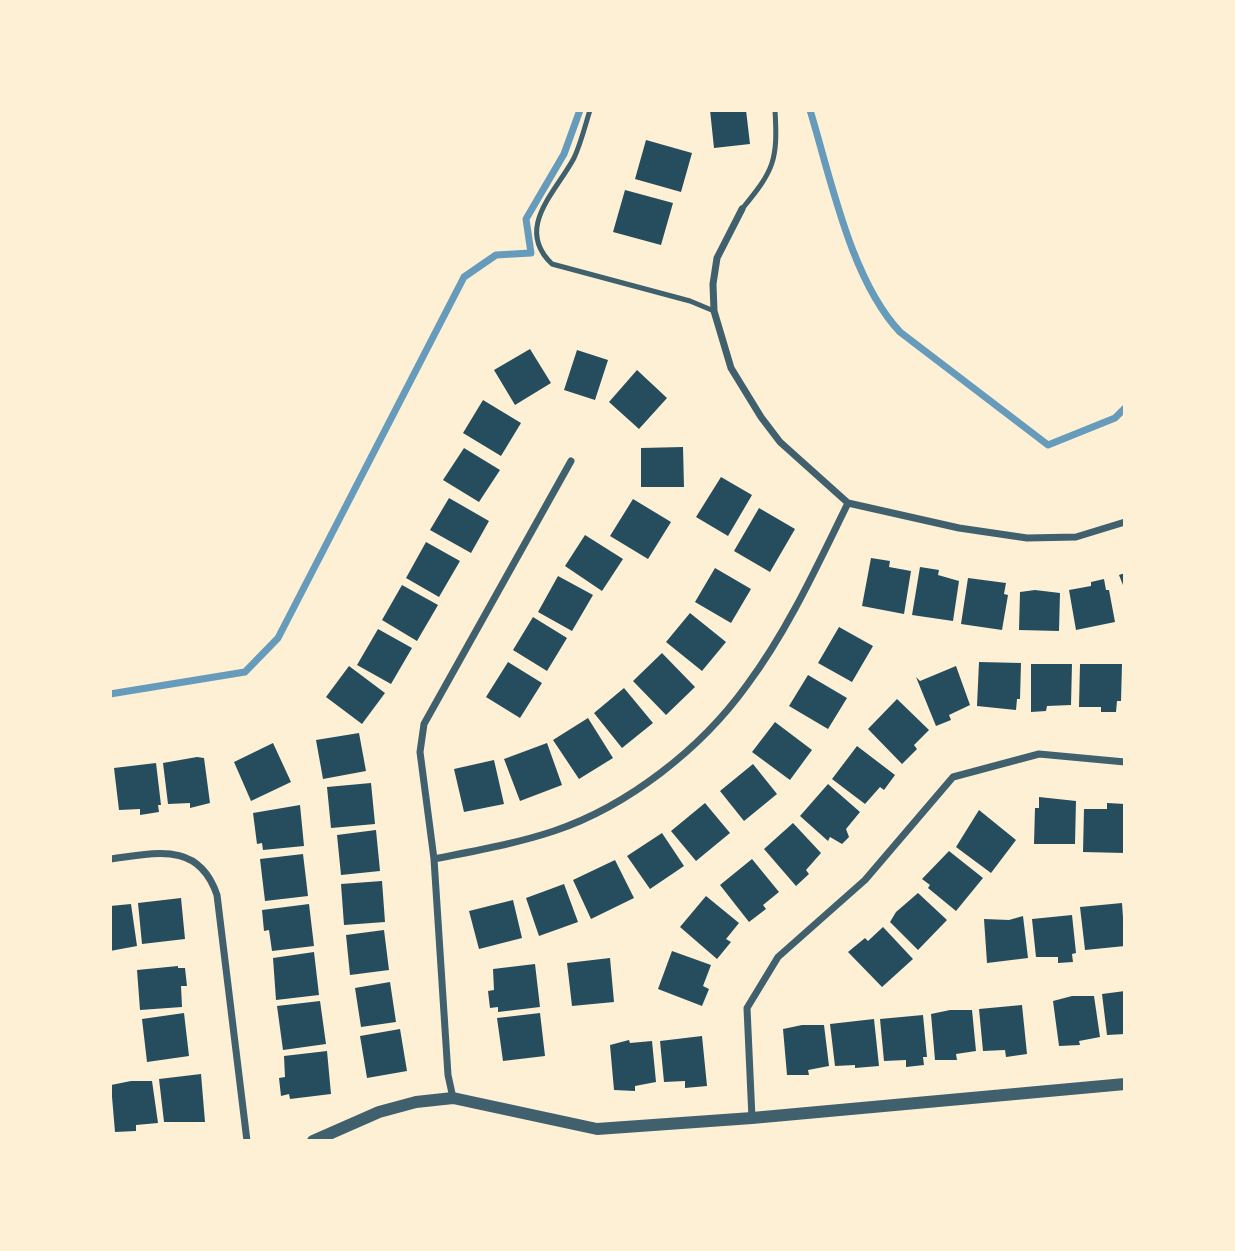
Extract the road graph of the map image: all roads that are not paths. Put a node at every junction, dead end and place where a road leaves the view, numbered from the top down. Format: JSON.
{"nodes":[{"id":1,"x":590,"y":110,"type":"edge"},
{"id":2,"x":775,"y":110,"type":"edge"},
{"id":3,"x":742,"y":209,"type":"joint"},
{"id":4,"x":714,"y":311,"type":"junction"},
{"id":5,"x":571,"y":461,"type":"dead end"},
{"id":6,"x":848,"y":503,"type":"junction"},
{"id":7,"x":1125,"y":522,"type":"edge"},
{"id":8,"x":1125,"y":762,"type":"edge"},
{"id":9,"x":110,"y":859,"type":"edge"},
{"id":10,"x":434,"y":859,"type":"junction"},
{"id":11,"x":1125,"y":1084,"type":"edge"},
{"id":12,"x":453,"y":1098,"type":"junction"},
{"id":13,"x":752,"y":1118,"type":"junction"},
{"id":14,"x":247,"y":1141,"type":"edge"},
{"id":15,"x":313,"y":1141,"type":"edge"}],
"edges":[{"from":1,"to":4,"type":"lane"},
{"from":2,"to":3,"type":"lane"},
{"from":3,"to":4,"type":"street"},
{"from":4,"to":6,"type":"street"},
{"from":5,"to":10,"type":"street"},
{"from":6,"to":7,"type":"street"},
{"from":6,"to":10,"type":"street"},
{"from":8,"to":13,"type":"street"},
{"from":9,"to":14,"type":"street"},
{"from":10,"to":12,"type":"street"},
{"from":11,"to":13,"type":"street"},
{"from":12,"to":13,"type":"street"},
{"from":12,"to":15,"type":"street"}]}
